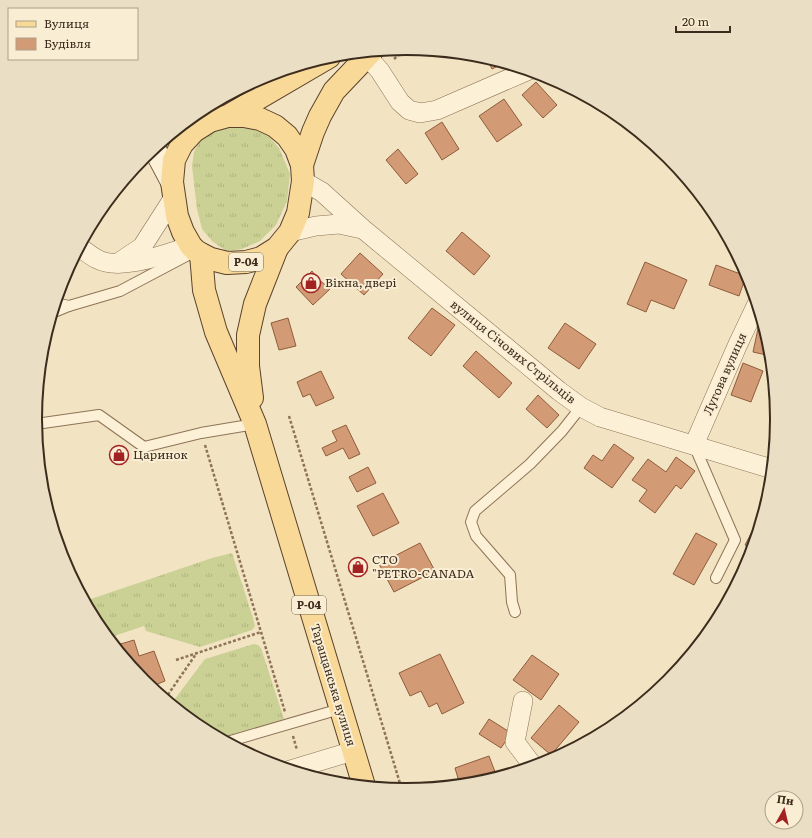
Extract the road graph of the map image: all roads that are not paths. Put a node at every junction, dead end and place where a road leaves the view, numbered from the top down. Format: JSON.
{"nodes":[{"id":1,"x":366,"y":57,"type":"edge"},
{"id":2,"x":371,"y":57,"type":"edge"},
{"id":3,"x":310,"y":68,"type":"edge"},
{"id":4,"x":521,"y":73,"type":"edge"},
{"id":5,"x":219,"y":118,"type":"junction"},
{"id":6,"x":198,"y":120,"type":"edge"},
{"id":7,"x":157,"y":154,"type":"edge"},
{"id":8,"x":303,"y":173,"type":"junction"},
{"id":9,"x":173,"y":189,"type":"junction"},
{"id":10,"x":363,"y":229,"type":"junction"},
{"id":11,"x":283,"y":240,"type":"junction"},
{"id":12,"x":84,"y":250,"type":"edge"},
{"id":13,"x":196,"y":250,"type":"junction"},
{"id":14,"x":117,"y":264,"type":"junction"},
{"id":15,"x":60,"y":304,"type":"edge"},
{"id":16,"x":69,"y":306,"type":"junction"},
{"id":17,"x":58,"y":310,"type":"edge"},
{"id":18,"x":754,"y":311,"type":"edge"},
{"id":19,"x":581,"y":407,"type":"junction"},
{"id":20,"x":42,"y":423,"type":"edge"},
{"id":21,"x":255,"y":424,"type":"junction"},
{"id":22,"x":694,"y":445,"type":"junction"},
{"id":23,"x":767,"y":467,"type":"edge"},
{"id":24,"x":716,"y":578,"type":"dead end"},
{"id":25,"x":515,"y":612,"type":"dead end"},
{"id":26,"x":523,"y":701,"type":"dead end"},
{"id":27,"x":340,"y":709,"type":"junction"},
{"id":28,"x":235,"y":740,"type":"edge"},
{"id":29,"x":353,"y":751,"type":"junction"},
{"id":30,"x":529,"y":762,"type":"edge"},
{"id":31,"x":299,"y":767,"type":"edge"},
{"id":32,"x":362,"y":780,"type":"edge"}],
"edges":[{"from":1,"to":8,"type":"main road","number":"Р-04"},
{"from":2,"to":4,"type":"street"},
{"from":3,"to":5,"type":"main road","number":"Р-04"},
{"from":5,"to":6,"type":"main road"},
{"from":5,"to":8,"type":"main road"},
{"from":5,"to":9,"type":"main road","number":"Р-04"},
{"from":7,"to":9,"type":"main road"},
{"from":8,"to":10,"type":"street","name":"вулиця Січових Стрільців"},
{"from":8,"to":11,"type":"main road","number":"Р-04"},
{"from":9,"to":13,"type":"main road","number":"Р-04"},
{"from":9,"to":14,"type":"street"},
{"from":10,"to":11,"type":"street","name":"вулиця Січових Стрільців"},
{"from":10,"to":19,"type":"street","name":"вулиця Січових Стрільців"},
{"from":11,"to":13,"type":"main road","number":"Р-04"},
{"from":11,"to":21,"type":"main road","name":"Таращанська вулиця","number":"Р-04"},
{"from":12,"to":14,"type":"street"},
{"from":13,"to":14,"type":"street"},
{"from":13,"to":16,"type":"lane"},
{"from":13,"to":21,"type":"main road","name":"Таращанська вулиця","number":"Р-04"},
{"from":15,"to":16,"type":"lane"},
{"from":16,"to":17,"type":"lane"},
{"from":18,"to":22,"type":"street","name":"Лугова вулиця"},
{"from":19,"to":22,"type":"street","name":"вулиця Січових Стрільців"},
{"from":19,"to":25,"type":"lane"},
{"from":20,"to":21,"type":"lane"},
{"from":21,"to":27,"type":"main road","name":"Таращанська вулиця","number":"Р-04"},
{"from":22,"to":23,"type":"street","name":"вулиця Січових Стрільців"},
{"from":22,"to":24,"type":"lane"},
{"from":26,"to":30,"type":"street"},
{"from":27,"to":28,"type":"lane"},
{"from":27,"to":29,"type":"main road","name":"Таращанська вулиця","number":"Р-04"},
{"from":29,"to":31,"type":"street"},
{"from":29,"to":32,"type":"main road","name":"Таращанська вулиця","number":"Р-04"}]}
